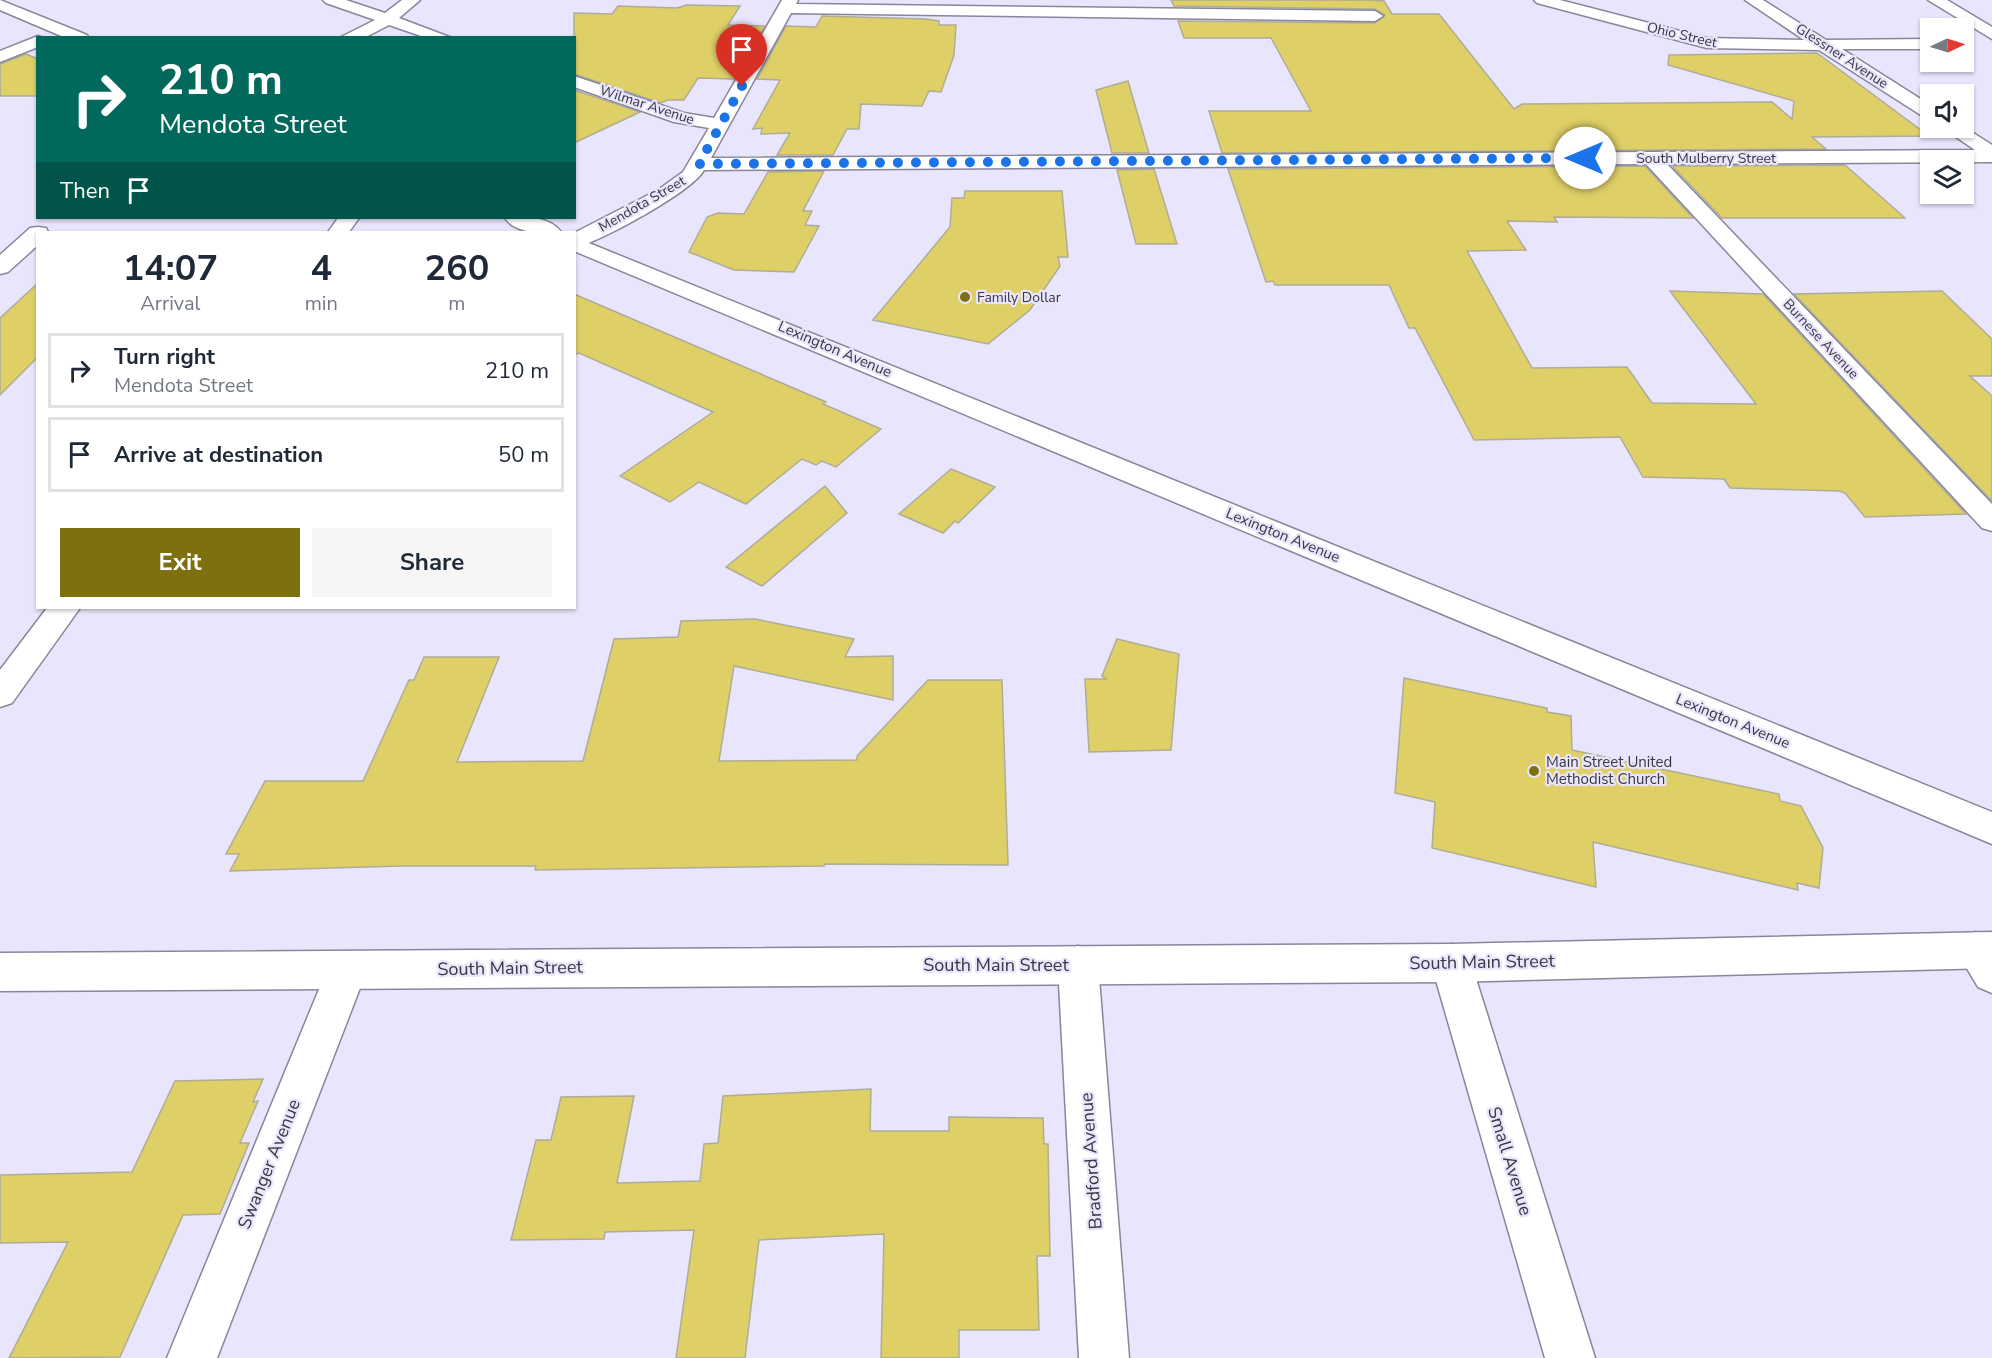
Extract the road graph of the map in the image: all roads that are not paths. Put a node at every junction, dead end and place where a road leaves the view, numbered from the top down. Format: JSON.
{"nodes":[{"id":1,"x":331,"y":0,"type":"edge"},
{"id":2,"x":412,"y":0,"type":"edge"},
{"id":3,"x":1542,"y":0,"type":"edge"},
{"id":4,"x":1754,"y":0,"type":"edge"},
{"id":5,"x":1936,"y":0,"type":"edge"},
{"id":6,"x":0,"y":4,"type":"edge"},
{"id":7,"x":787,"y":4,"type":"edge"},
{"id":8,"x":1375,"y":16,"type":"dead end"},
{"id":9,"x":389,"y":19,"type":"junction"},
{"id":10,"x":64,"y":31,"type":"junction"},
{"id":11,"x":1992,"y":34,"type":"edge"},
{"id":12,"x":51,"y":36,"type":"edge"},
{"id":13,"x":76,"y":36,"type":"edge"},
{"id":14,"x":353,"y":36,"type":"edge"},
{"id":15,"x":438,"y":36,"type":"edge"},
{"id":16,"x":36,"y":42,"type":"edge"},
{"id":17,"x":1824,"y":44,"type":"junction"},
{"id":18,"x":1920,"y":44,"type":"edge"},
{"id":19,"x":1974,"y":44,"type":"edge"},
{"id":20,"x":1992,"y":44,"type":"edge"},
{"id":21,"x":0,"y":57,"type":"edge"},
{"id":22,"x":576,"y":82,"type":"edge"},
{"id":23,"x":1920,"y":106,"type":"edge"},
{"id":24,"x":721,"y":125,"type":"junction"},
{"id":25,"x":1967,"y":138,"type":"edge"},
{"id":26,"x":1992,"y":155,"type":"edge"},
{"id":27,"x":1651,"y":158,"type":"junction"},
{"id":28,"x":699,"y":164,"type":"junction"},
{"id":29,"x":54,"y":219,"type":"edge"},
{"id":30,"x":348,"y":219,"type":"edge"},
{"id":31,"x":518,"y":219,"type":"edge"},
{"id":32,"x":40,"y":231,"type":"edge"},
{"id":33,"x":339,"y":231,"type":"edge"},
{"id":34,"x":548,"y":231,"type":"edge"},
{"id":35,"x":36,"y":235,"type":"edge"},
{"id":36,"x":576,"y":241,"type":"edge"},
{"id":37,"x":576,"y":243,"type":"edge"},
{"id":38,"x":0,"y":267,"type":"edge"},
{"id":39,"x":1992,"y":520,"type":"edge"},
{"id":40,"x":63,"y":609,"type":"edge"},
{"id":41,"x":0,"y":694,"type":"edge"},
{"id":42,"x":1992,"y":828,"type":"edge"},
{"id":43,"x":1987,"y":958,"type":"edge"},
{"id":44,"x":1451,"y":963,"type":"junction"},
{"id":45,"x":1078,"y":965,"type":"junction"},
{"id":46,"x":347,"y":970,"type":"junction"},
{"id":47,"x":0,"y":972,"type":"edge"},
{"id":48,"x":192,"y":1358,"type":"edge"},
{"id":49,"x":1104,"y":1358,"type":"edge"},
{"id":50,"x":1570,"y":1358,"type":"edge"}],
"edges":[{"from":1,"to":9,"type":"main road"},
{"from":2,"to":9,"type":"main road"},
{"from":3,"to":17,"type":"main road","name":"Ohio Street"},
{"from":4,"to":17,"type":"main road","name":"Glessner Avenue"},
{"from":5,"to":11,"type":"main road"},
{"from":6,"to":10,"type":"main road"},
{"from":7,"to":8,"type":"main road"},
{"from":7,"to":24,"type":"main road","name":"Mendota Street"},
{"from":9,"to":14,"type":"main road"},
{"from":9,"to":15,"type":"main road"},
{"from":10,"to":12,"type":"main road"},
{"from":10,"to":13,"type":"main road"},
{"from":16,"to":21,"type":"main road"},
{"from":17,"to":18,"type":"main road","name":"Ohio Street"},
{"from":17,"to":23,"type":"main road","name":"Glessner Avenue"},
{"from":19,"to":20,"type":"main road"},
{"from":22,"to":24,"type":"main road","name":"Wilmar Avenue"},
{"from":24,"to":28,"type":"main road","name":"Mendota Street"},
{"from":25,"to":26,"type":"main road"},
{"from":26,"to":27,"type":"main road","name":"South Mulberry Street"},
{"from":27,"to":28,"type":"main road","name":"South Mulberry Street"},
{"from":27,"to":39,"type":"main road","name":"Burnese Avenue"},
{"from":28,"to":36,"type":"main road","name":"Mendota Street"},
{"from":29,"to":32,"type":"main road"},
{"from":30,"to":33,"type":"main road"},
{"from":31,"to":34,"type":"main road"},
{"from":35,"to":38,"type":"main road"},
{"from":37,"to":42,"type":"main road","name":"Lexington Avenue"},
{"from":40,"to":41,"type":"main road"},
{"from":43,"to":44,"type":"main road","name":"South Main Street"},
{"from":44,"to":45,"type":"main road","name":"South Main Street"},
{"from":44,"to":50,"type":"main road","name":"Small Avenue"},
{"from":45,"to":46,"type":"main road","name":"South Main Street"},
{"from":45,"to":49,"type":"main road","name":"Bradford Avenue"},
{"from":46,"to":47,"type":"main road","name":"South Main Street"},
{"from":46,"to":48,"type":"main road","name":"Swanger Avenue"}]}
